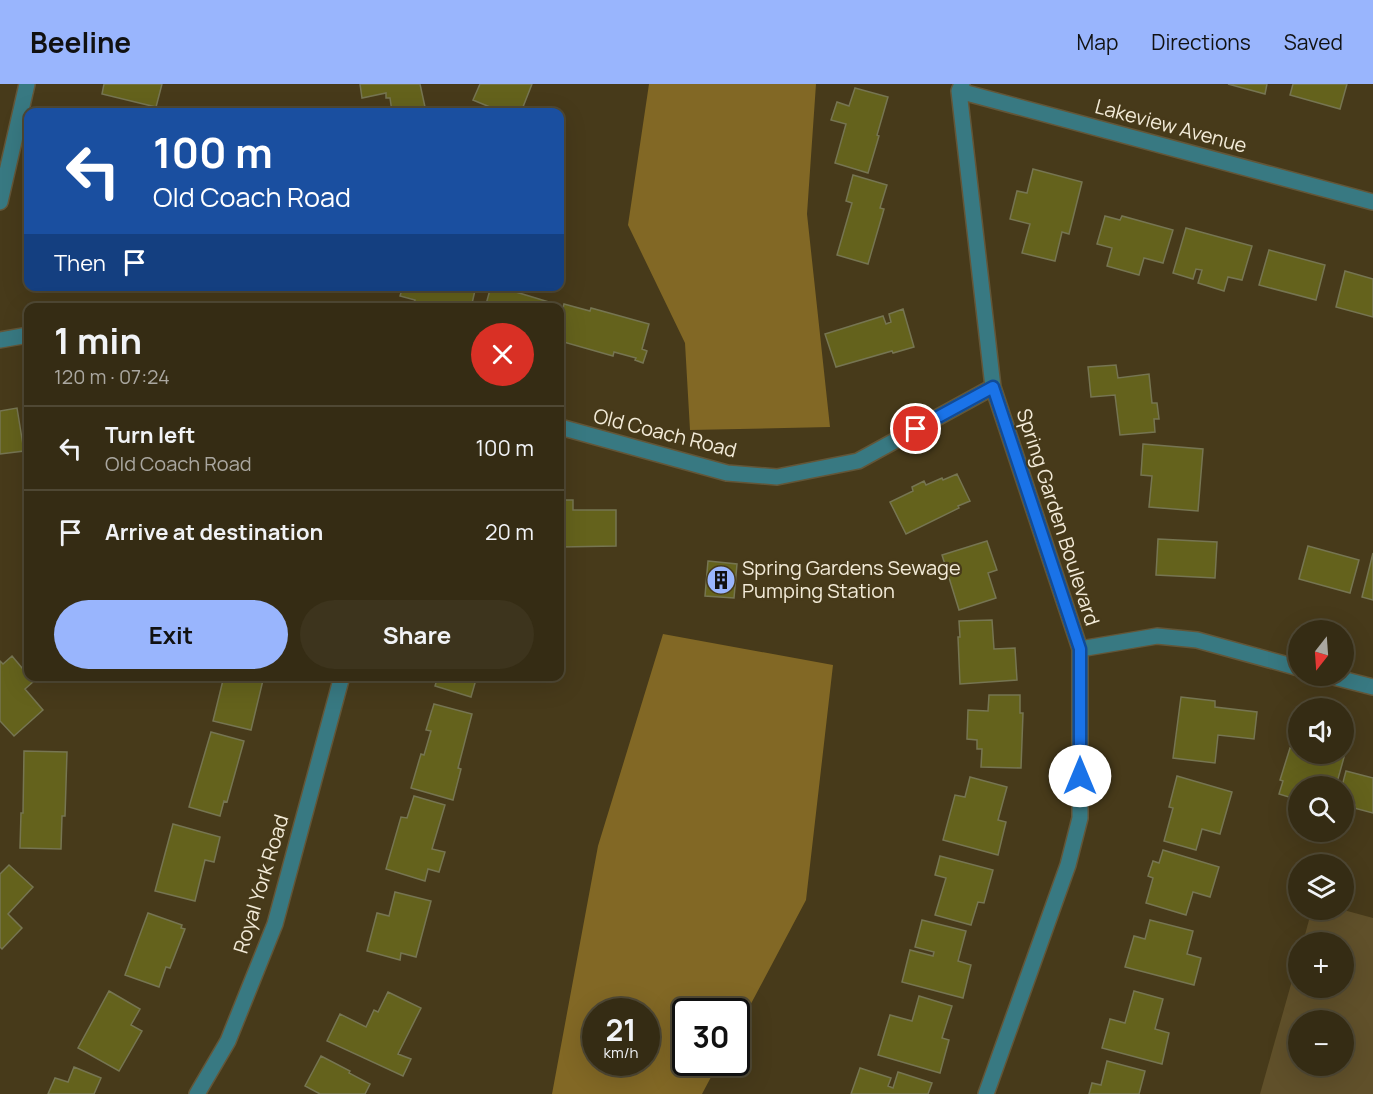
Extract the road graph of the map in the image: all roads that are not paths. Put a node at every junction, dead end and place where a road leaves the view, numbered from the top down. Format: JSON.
{"nodes":[{"id":1,"x":27,"y":84,"type":"edge"},
{"id":2,"x":960,"y":88,"type":"edge"},
{"id":3,"x":0,"y":202,"type":"edge"},
{"id":4,"x":1373,"y":202,"type":"edge"},
{"id":5,"x":24,"y":336,"type":"edge"},
{"id":6,"x":0,"y":340,"type":"edge"},
{"id":7,"x":993,"y":387,"type":"junction"},
{"id":8,"x":564,"y":428,"type":"edge"},
{"id":9,"x":1080,"y":649,"type":"junction"},
{"id":10,"x":1288,"y":665,"type":"edge"},
{"id":11,"x":341,"y":681,"type":"edge"},
{"id":12,"x":1354,"y":682,"type":"edge"},
{"id":13,"x":1373,"y":687,"type":"edge"},
{"id":14,"x":196,"y":1094,"type":"edge"},
{"id":15,"x":986,"y":1094,"type":"edge"}],
"edges":[{"from":1,"to":3,"type":"street"},
{"from":2,"to":4,"type":"street","name":"Lakeview Avenue"},
{"from":2,"to":7,"type":"street","name":"Spring Garden Boulevard"},
{"from":5,"to":6,"type":"street"},
{"from":7,"to":8,"type":"street","name":"Old Coach Road"},
{"from":7,"to":9,"type":"street","name":"Spring Garden Boulevard"},
{"from":9,"to":10,"type":"street"},
{"from":9,"to":15,"type":"street","name":"Spring Garden Boulevard"},
{"from":11,"to":14,"type":"street","name":"Royal York Road"},
{"from":12,"to":13,"type":"street"}]}
